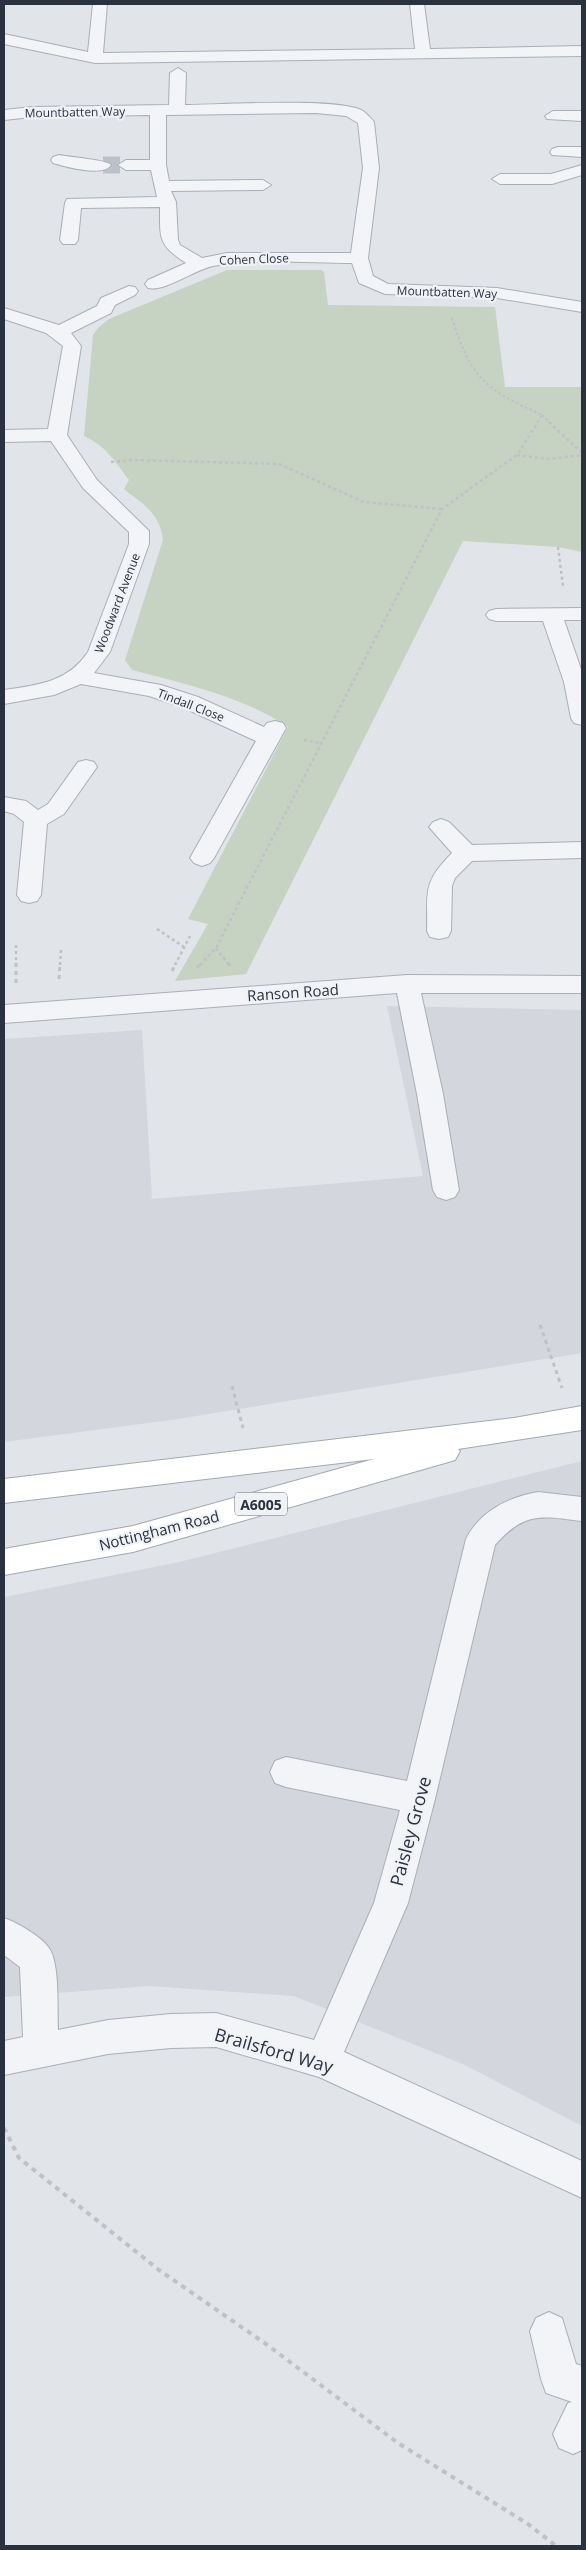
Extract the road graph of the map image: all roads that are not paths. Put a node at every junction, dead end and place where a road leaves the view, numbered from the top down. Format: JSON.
{"nodes":[{"id":1,"x":100,"y":4,"type":"edge"},
{"id":2,"x":417,"y":4,"type":"edge"},
{"id":3,"x":4,"y":39,"type":"edge"},
{"id":4,"x":582,"y":51,"type":"edge"},
{"id":5,"x":423,"y":53,"type":"junction"},
{"id":6,"x":95,"y":58,"type":"junction"},
{"id":7,"x":178,"y":73,"type":"dead end"},
{"id":8,"x":158,"y":110,"type":"junction"},
{"id":9,"x":177,"y":110,"type":"junction"},
{"id":10,"x":9,"y":112,"type":"edge"},
{"id":11,"x":553,"y":116,"type":"dead end"},
{"id":12,"x":582,"y":116,"type":"edge"},
{"id":13,"x":558,"y":152,"type":"dead end"},
{"id":14,"x":582,"y":152,"type":"edge"},
{"id":15,"x":59,"y":160,"type":"dead end"},
{"id":16,"x":103,"y":165,"type":"tunnel mouth"},
{"id":17,"x":126,"y":165,"type":"tunnel mouth"},
{"id":18,"x":158,"y":165,"type":"junction"},
{"id":19,"x":582,"y":170,"type":"edge"},
{"id":20,"x":500,"y":180,"type":"dead end"},
{"id":21,"x":263,"y":185,"type":"dead end"},
{"id":22,"x":162,"y":186,"type":"junction"},
{"id":23,"x":168,"y":202,"type":"junction"},
{"id":24,"x":69,"y":240,"type":"dead end"},
{"id":25,"x":359,"y":258,"type":"junction"},
{"id":26,"x":199,"y":264,"type":"junction"},
{"id":27,"x":154,"y":284,"type":"dead end"},
{"id":28,"x":129,"y":291,"type":"dead end"},
{"id":29,"x":582,"y":307,"type":"edge"},
{"id":30,"x":4,"y":313,"type":"edge"},
{"id":31,"x":59,"y":332,"type":"junction"},
{"id":32,"x":57,"y":435,"type":"junction"},
{"id":33,"x":4,"y":436,"type":"edge"},
{"id":34,"x":567,"y":614,"type":"edge"},
{"id":35,"x":496,"y":615,"type":"dead end"},
{"id":36,"x":80,"y":677,"type":"junction"},
{"id":37,"x":4,"y":697,"type":"edge"},
{"id":38,"x":582,"y":718,"type":"edge"},
{"id":39,"x":86,"y":767,"type":"dead end"},
{"id":40,"x":4,"y":804,"type":"edge"},
{"id":41,"x":36,"y":821,"type":"junction"},
{"id":42,"x":441,"y":827,"type":"dead end"},
{"id":43,"x":582,"y":850,"type":"edge"},
{"id":44,"x":466,"y":853,"type":"junction"},
{"id":45,"x":202,"y":858,"type":"dead end"},
{"id":46,"x":29,"y":895,"type":"dead end"},
{"id":47,"x":439,"y":931,"type":"dead end"},
{"id":48,"x":407,"y":984,"type":"junction"},
{"id":49,"x":582,"y":984,"type":"edge"},
{"id":50,"x":10,"y":1014,"type":"edge"},
{"id":51,"x":446,"y":1190,"type":"dead end"},
{"id":52,"x":577,"y":1419,"type":"edge"},
{"id":53,"x":514,"y":1430,"type":"junction"},
{"id":54,"x":4,"y":1491,"type":"edge"},
{"id":55,"x":582,"y":1509,"type":"edge"},
{"id":56,"x":4,"y":1562,"type":"edge"},
{"id":57,"x":286,"y":1772,"type":"dead end"},
{"id":58,"x":419,"y":1799,"type":"junction"},
{"id":59,"x":4,"y":1934,"type":"edge"},
{"id":60,"x":41,"y":2050,"type":"junction"},
{"id":61,"x":4,"y":2058,"type":"edge"},
{"id":62,"x":322,"y":2060,"type":"junction"},
{"id":63,"x":582,"y":2180,"type":"edge"},
{"id":64,"x":549,"y":2331,"type":"dead end"},
{"id":65,"x":582,"y":2386,"type":"edge"}],
"edges":[{"from":1,"to":6,"type":"street"},
{"from":2,"to":5,"type":"street"},
{"from":3,"to":6,"type":"street"},
{"from":4,"to":5,"type":"street"},
{"from":5,"to":6,"type":"street"},
{"from":7,"to":9,"type":"street"},
{"from":8,"to":9,"type":"street","name":"Mountbatten Way"},
{"from":8,"to":10,"type":"street","name":"Mountbatten Way"},
{"from":8,"to":18,"type":"street"},
{"from":9,"to":25,"type":"street","name":"Mountbatten Way"},
{"from":11,"to":12,"type":"street"},
{"from":13,"to":14,"type":"street"},
{"from":15,"to":16,"type":"street"},
{"from":17,"to":18,"type":"street"},
{"from":18,"to":22,"type":"street"},
{"from":19,"to":20,"type":"street"},
{"from":21,"to":22,"type":"street"},
{"from":22,"to":23,"type":"street"},
{"from":23,"to":24,"type":"street"},
{"from":23,"to":26,"type":"street"},
{"from":25,"to":26,"type":"street","name":"Cohen Close"},
{"from":25,"to":29,"type":"street","name":"Mountbatten Way"},
{"from":26,"to":27,"type":"street","name":"Cohen Close"},
{"from":28,"to":31,"type":"street"},
{"from":30,"to":31,"type":"street"},
{"from":31,"to":32,"type":"street"},
{"from":32,"to":33,"type":"street"},
{"from":32,"to":36,"type":"street","name":"Woodward Avenue"},
{"from":34,"to":35,"type":"street"},
{"from":34,"to":38,"type":"street"},
{"from":36,"to":37,"type":"street"},
{"from":36,"to":45,"type":"street","name":"Tindall Close"},
{"from":39,"to":41,"type":"street"},
{"from":40,"to":41,"type":"street"},
{"from":41,"to":46,"type":"street"},
{"from":42,"to":44,"type":"street"},
{"from":43,"to":44,"type":"street"},
{"from":44,"to":47,"type":"street"},
{"from":48,"to":49,"type":"street","name":"Ranson Road"},
{"from":48,"to":50,"type":"street","name":"Ranson Road"},
{"from":48,"to":51,"type":"street"},
{"from":52,"to":53,"type":"main road","name":"Nottingham Road","number":"A6005"},
{"from":53,"to":54,"type":"main road","name":"Nottingham Road","number":"A6005"},
{"from":53,"to":56,"type":"main road","name":"Nottingham Road","number":"A6005"},
{"from":55,"to":58,"type":"street","name":"Paisley Grove"},
{"from":57,"to":58,"type":"street"},
{"from":58,"to":62,"type":"street","name":"Paisley Grove"},
{"from":59,"to":60,"type":"street"},
{"from":60,"to":61,"type":"street","name":"Brailsford Way"},
{"from":60,"to":62,"type":"street","name":"Brailsford Way"},
{"from":62,"to":63,"type":"street","name":"Brailsford Way"},
{"from":64,"to":65,"type":"street"}]}
